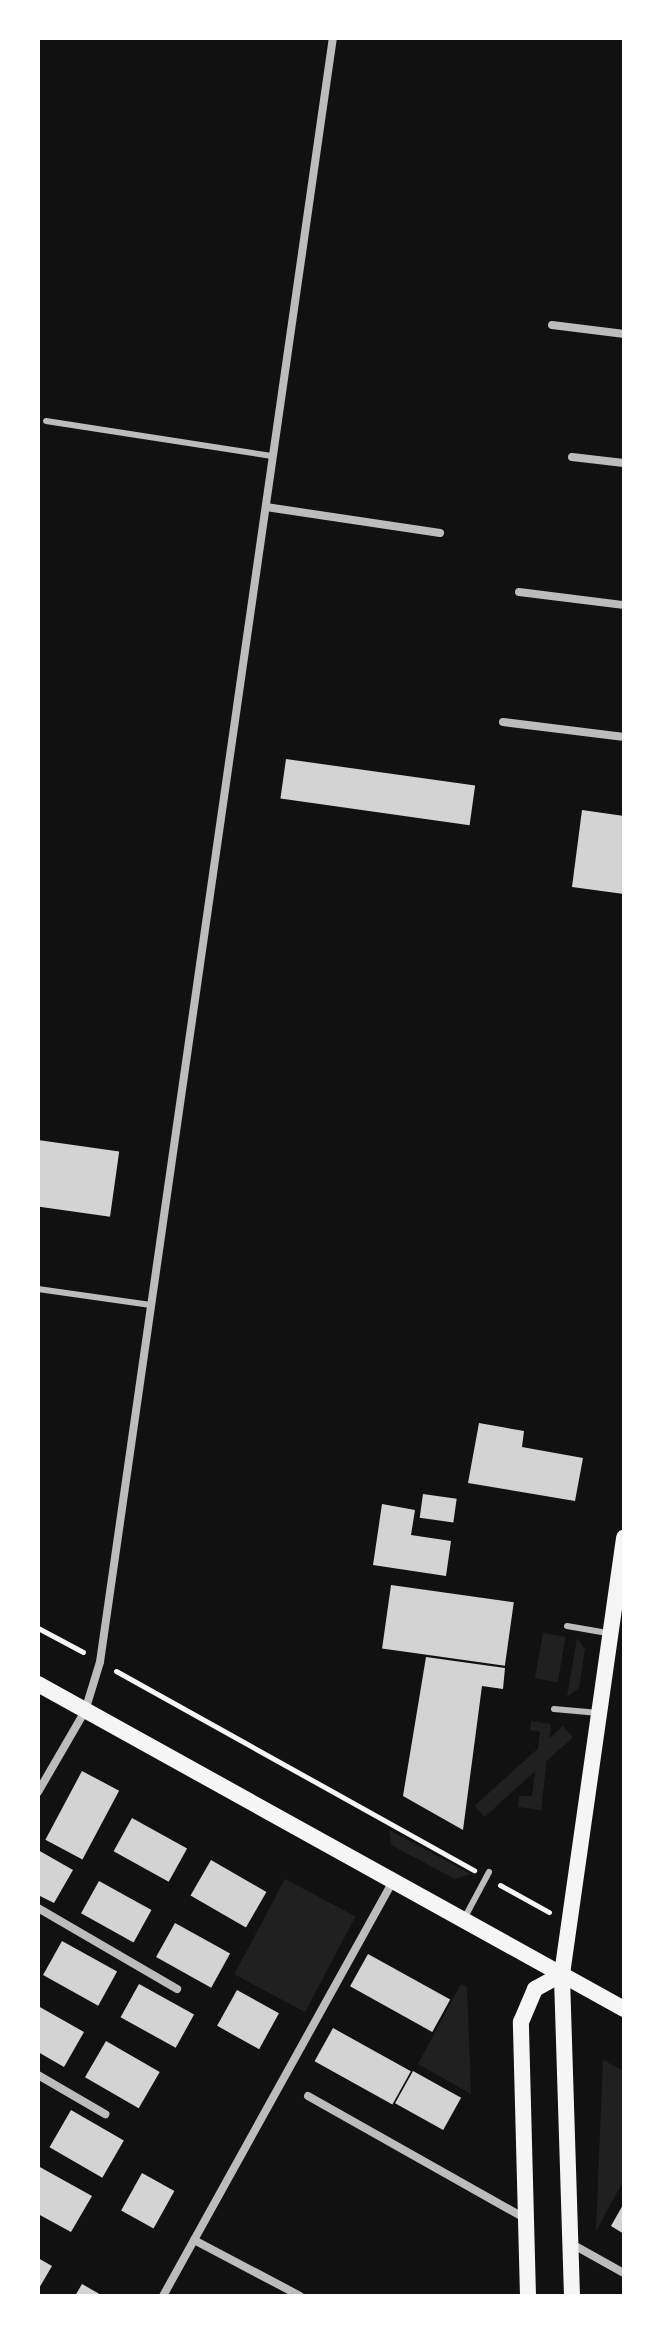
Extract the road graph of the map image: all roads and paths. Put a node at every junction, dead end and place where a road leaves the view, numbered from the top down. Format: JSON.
{"nodes":[{"id":1,"x":333,"y":38,"type":"edge"},
{"id":2,"x":552,"y":325,"type":"dead end"},
{"id":3,"x":624,"y":334,"type":"edge"},
{"id":4,"x":46,"y":421,"type":"dead end"},
{"id":5,"x":273,"y":456,"type":"junction"},
{"id":6,"x":572,"y":457,"type":"dead end"},
{"id":7,"x":624,"y":463,"type":"edge"},
{"id":8,"x":266,"y":507,"type":"junction"},
{"id":9,"x":440,"y":533,"type":"dead end"},
{"id":10,"x":519,"y":592,"type":"dead end"},
{"id":11,"x":624,"y":605,"type":"edge"},
{"id":12,"x":503,"y":722,"type":"dead end"},
{"id":13,"x":624,"y":737,"type":"edge"},
{"id":14,"x":38,"y":1289,"type":"edge"},
{"id":15,"x":151,"y":1305,"type":"junction"},
{"id":16,"x":624,"y":1537,"type":"edge"},
{"id":17,"x":567,"y":1626,"type":"dead end"},
{"id":18,"x":38,"y":1628,"type":"edge"},
{"id":19,"x":610,"y":1633,"type":"junction"},
{"id":20,"x":100,"y":1662,"type":"junction"},
{"id":21,"x":38,"y":1684,"type":"edge"},
{"id":22,"x":554,"y":1709,"type":"dead end"},
{"id":23,"x":85,"y":1711,"type":"junction"},
{"id":24,"x":599,"y":1713,"type":"junction"},
{"id":25,"x":38,"y":1792,"type":"edge"},
{"id":26,"x":488,"y":1875,"type":"junction"},
{"id":27,"x":393,"y":1881,"type":"junction"},
{"id":28,"x":38,"y":1908,"type":"edge"},
{"id":29,"x":549,"y":1912,"type":"dead end"},
{"id":30,"x":464,"y":1920,"type":"junction"},
{"id":31,"x":562,"y":1974,"type":"junction"},
{"id":32,"x":177,"y":1989,"type":"dead end"},
{"id":33,"x":624,"y":2009,"type":"edge"},
{"id":34,"x":38,"y":2075,"type":"edge"},
{"id":35,"x":308,"y":2096,"type":"dead end"},
{"id":36,"x":105,"y":2114,"type":"dead end"},
{"id":37,"x":526,"y":2219,"type":"junction"},
{"id":38,"x":194,"y":2240,"type":"junction"},
{"id":39,"x":570,"y":2243,"type":"junction"},
{"id":40,"x":624,"y":2273,"type":"edge"},
{"id":41,"x":163,"y":2296,"type":"edge"},
{"id":42,"x":300,"y":2296,"type":"edge"},
{"id":43,"x":528,"y":2296,"type":"edge"},
{"id":44,"x":572,"y":2296,"type":"edge"}],
"edges":[{"from":1,"to":5,"type":"street"},
{"from":2,"to":3,"type":"street"},
{"from":4,"to":5,"type":"lane"},
{"from":5,"to":8,"type":"street"},
{"from":6,"to":7,"type":"street"},
{"from":8,"to":9,"type":"street"},
{"from":8,"to":15,"type":"street"},
{"from":10,"to":11,"type":"street"},
{"from":12,"to":13,"type":"street"},
{"from":14,"to":15,"type":"lane"},
{"from":15,"to":20,"type":"street"},
{"from":16,"to":19,"type":"main road"},
{"from":17,"to":19,"type":"lane"},
{"from":18,"to":20,"type":"path"},
{"from":19,"to":24,"type":"main road"},
{"from":20,"to":23,"type":"street"},
{"from":20,"to":26,"type":"path"},
{"from":21,"to":23,"type":"main road"},
{"from":22,"to":24,"type":"lane"},
{"from":23,"to":25,"type":"street"},
{"from":23,"to":27,"type":"main road"},
{"from":24,"to":31,"type":"main road"},
{"from":26,"to":29,"type":"path"},
{"from":26,"to":30,"type":"lane"},
{"from":27,"to":30,"type":"main road"},
{"from":27,"to":38,"type":"street"},
{"from":28,"to":32,"type":"street"},
{"from":30,"to":31,"type":"main road"},
{"from":31,"to":33,"type":"main road"},
{"from":31,"to":37,"type":"main road"},
{"from":31,"to":39,"type":"main road"},
{"from":34,"to":36,"type":"street"},
{"from":35,"to":37,"type":"street"},
{"from":37,"to":43,"type":"main road"},
{"from":38,"to":41,"type":"street"},
{"from":38,"to":42,"type":"street"},
{"from":39,"to":40,"type":"street"},
{"from":39,"to":44,"type":"main road"}]}
